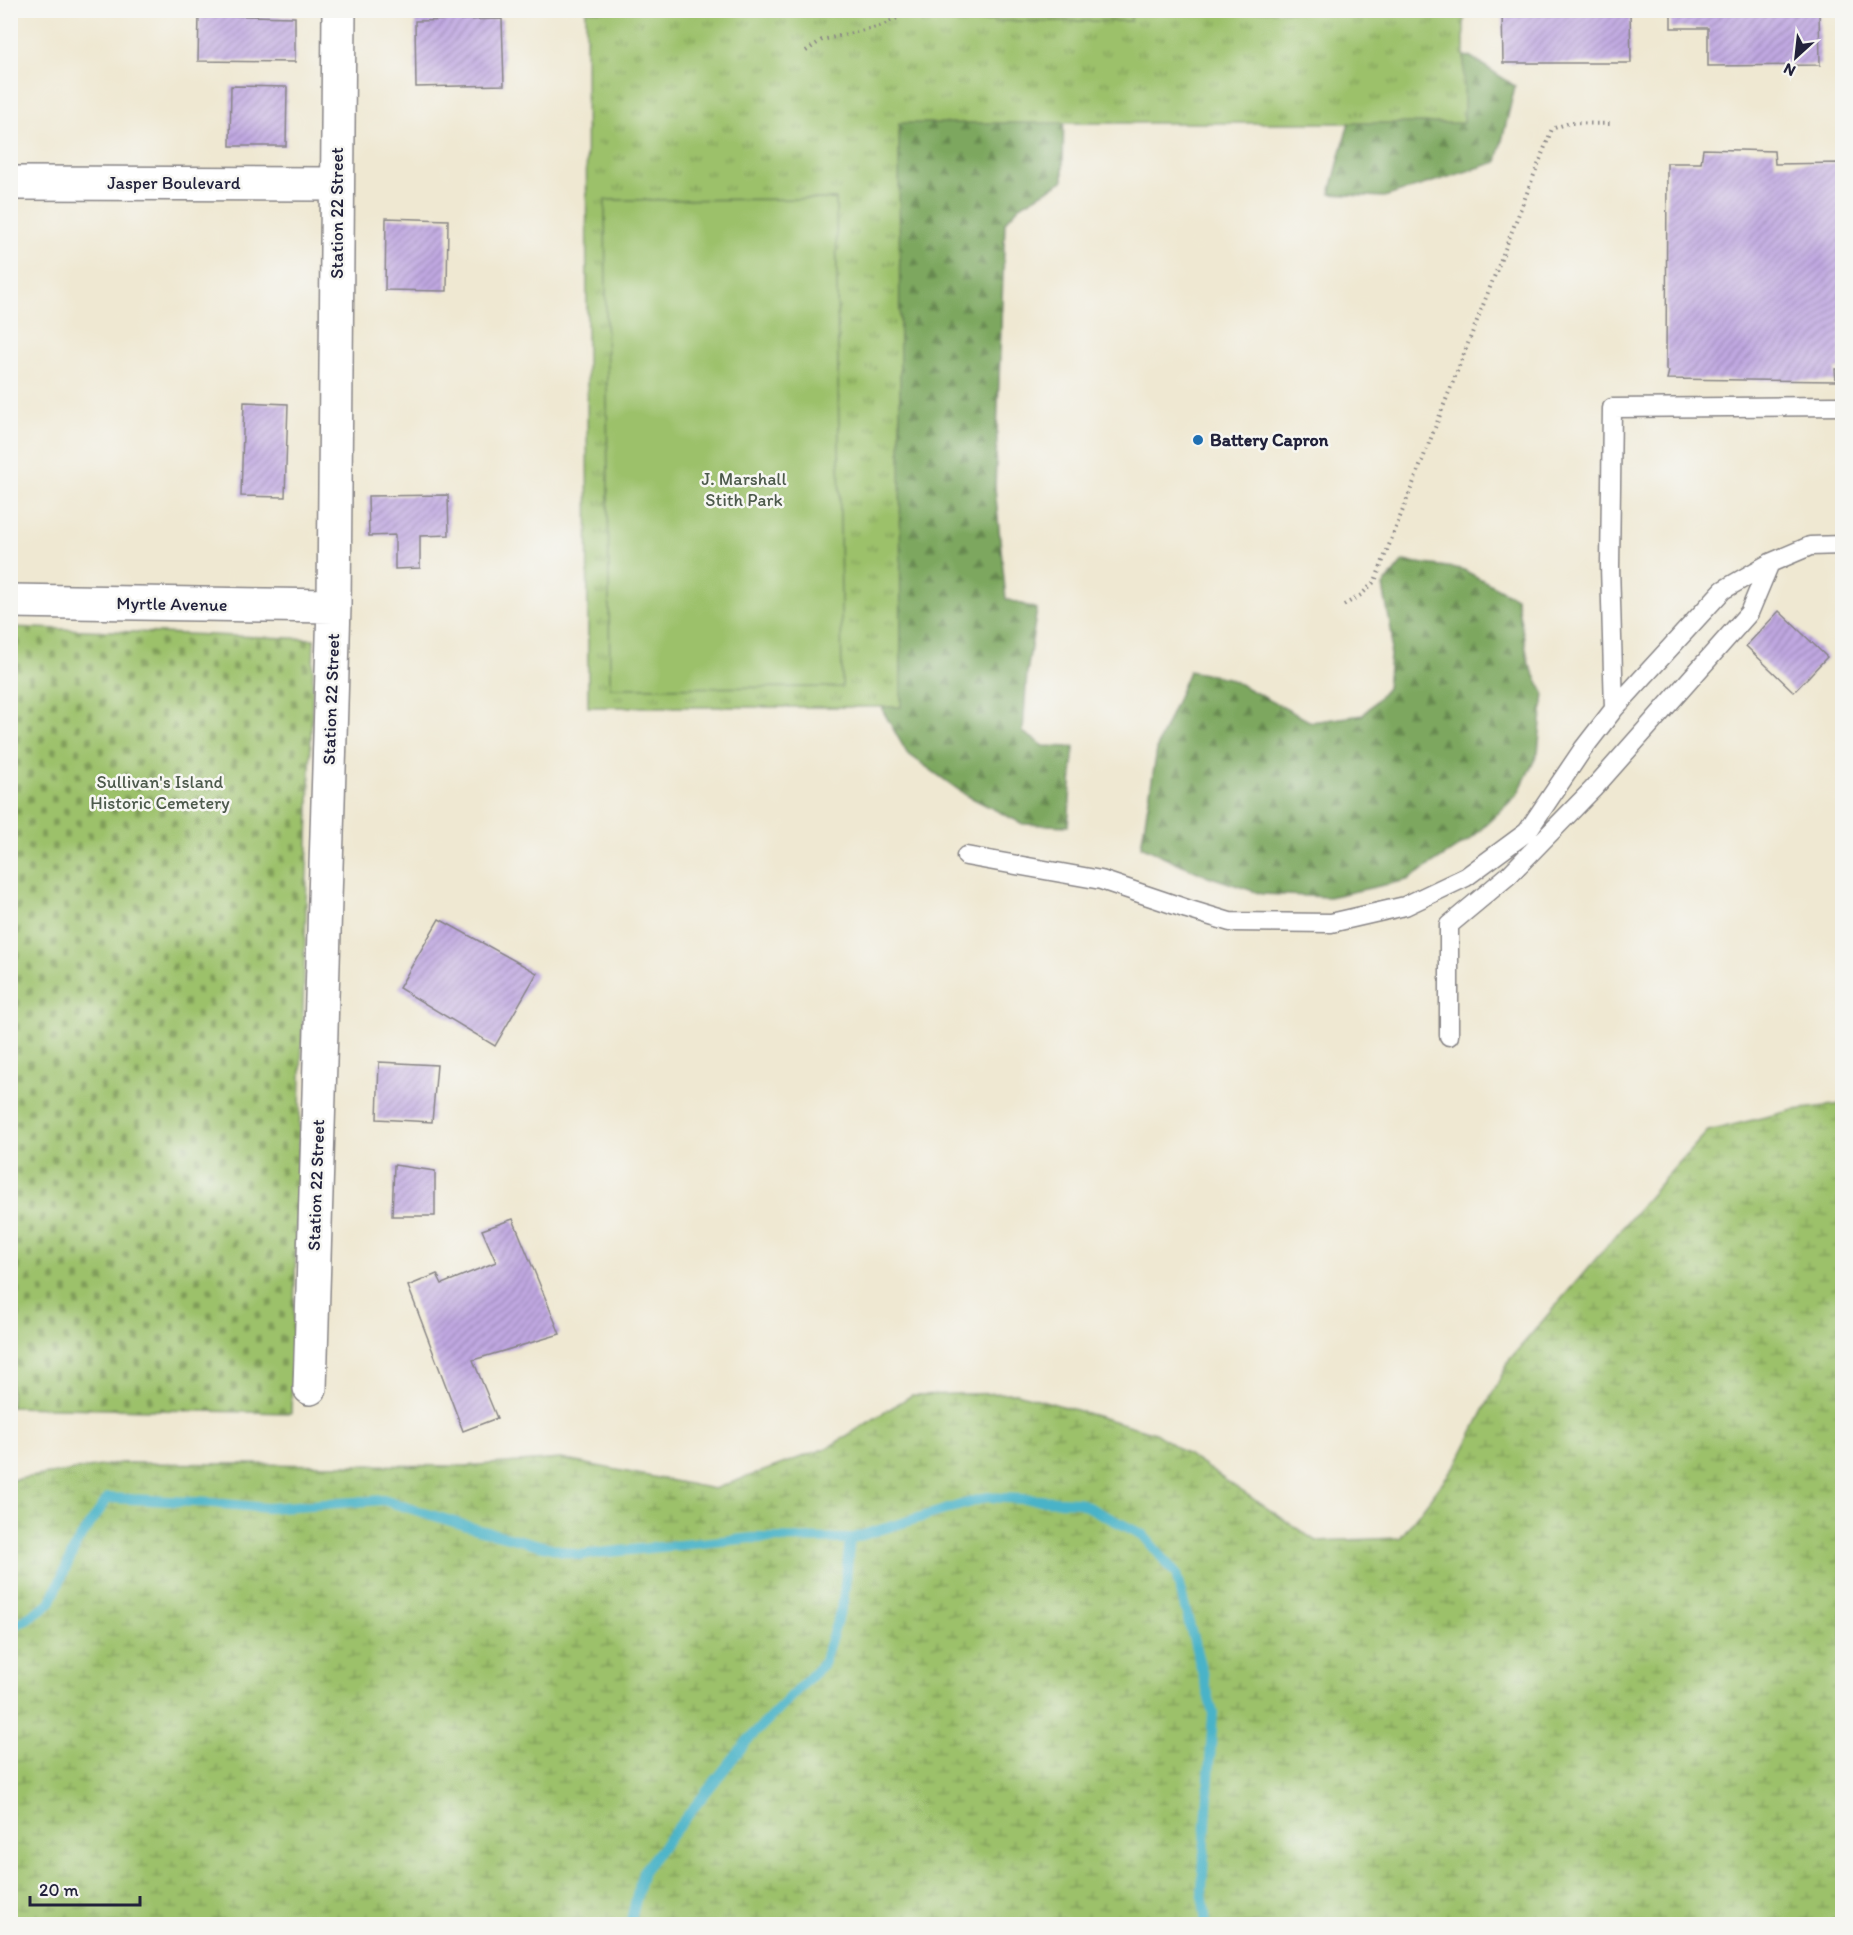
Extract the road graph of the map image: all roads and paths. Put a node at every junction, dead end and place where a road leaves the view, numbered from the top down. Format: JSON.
{"nodes":[{"id":1,"x":339,"y":10,"type":"edge"},
{"id":2,"x":935,"y":10,"type":"edge"},
{"id":3,"x":806,"y":51,"type":"dead end"},
{"id":4,"x":1610,"y":124,"type":"dead end"},
{"id":5,"x":10,"y":183,"type":"edge"},
{"id":6,"x":337,"y":184,"type":"junction"},
{"id":7,"x":1842,"y":406,"type":"edge"},
{"id":8,"x":1842,"y":545,"type":"edge"},
{"id":9,"x":1770,"y":563,"type":"junction"},
{"id":10,"x":10,"y":601,"type":"edge"},
{"id":11,"x":334,"y":606,"type":"junction"},
{"id":12,"x":1344,"y":606,"type":"dead end"},
{"id":13,"x":1614,"y":709,"type":"junction"},
{"id":14,"x":966,"y":856,"type":"dead end"},
{"id":15,"x":1449,"y":1036,"type":"dead end"},
{"id":16,"x":310,"y":1388,"type":"dead end"}],
"edges":[{"from":1,"to":6,"type":"street","name":"Station 22 Street"},
{"from":2,"to":3,"type":"path"},
{"from":4,"to":12,"type":"path"},
{"from":5,"to":6,"type":"street","name":"Jasper Boulevard"},
{"from":6,"to":11,"type":"street","name":"Station 22 Street"},
{"from":7,"to":13,"type":"lane"},
{"from":8,"to":9,"type":"lane"},
{"from":9,"to":13,"type":"lane"},
{"from":9,"to":15,"type":"lane"},
{"from":10,"to":11,"type":"street","name":"Myrtle Avenue"},
{"from":11,"to":16,"type":"street","name":"Station 22 Street"},
{"from":13,"to":14,"type":"lane"}]}
